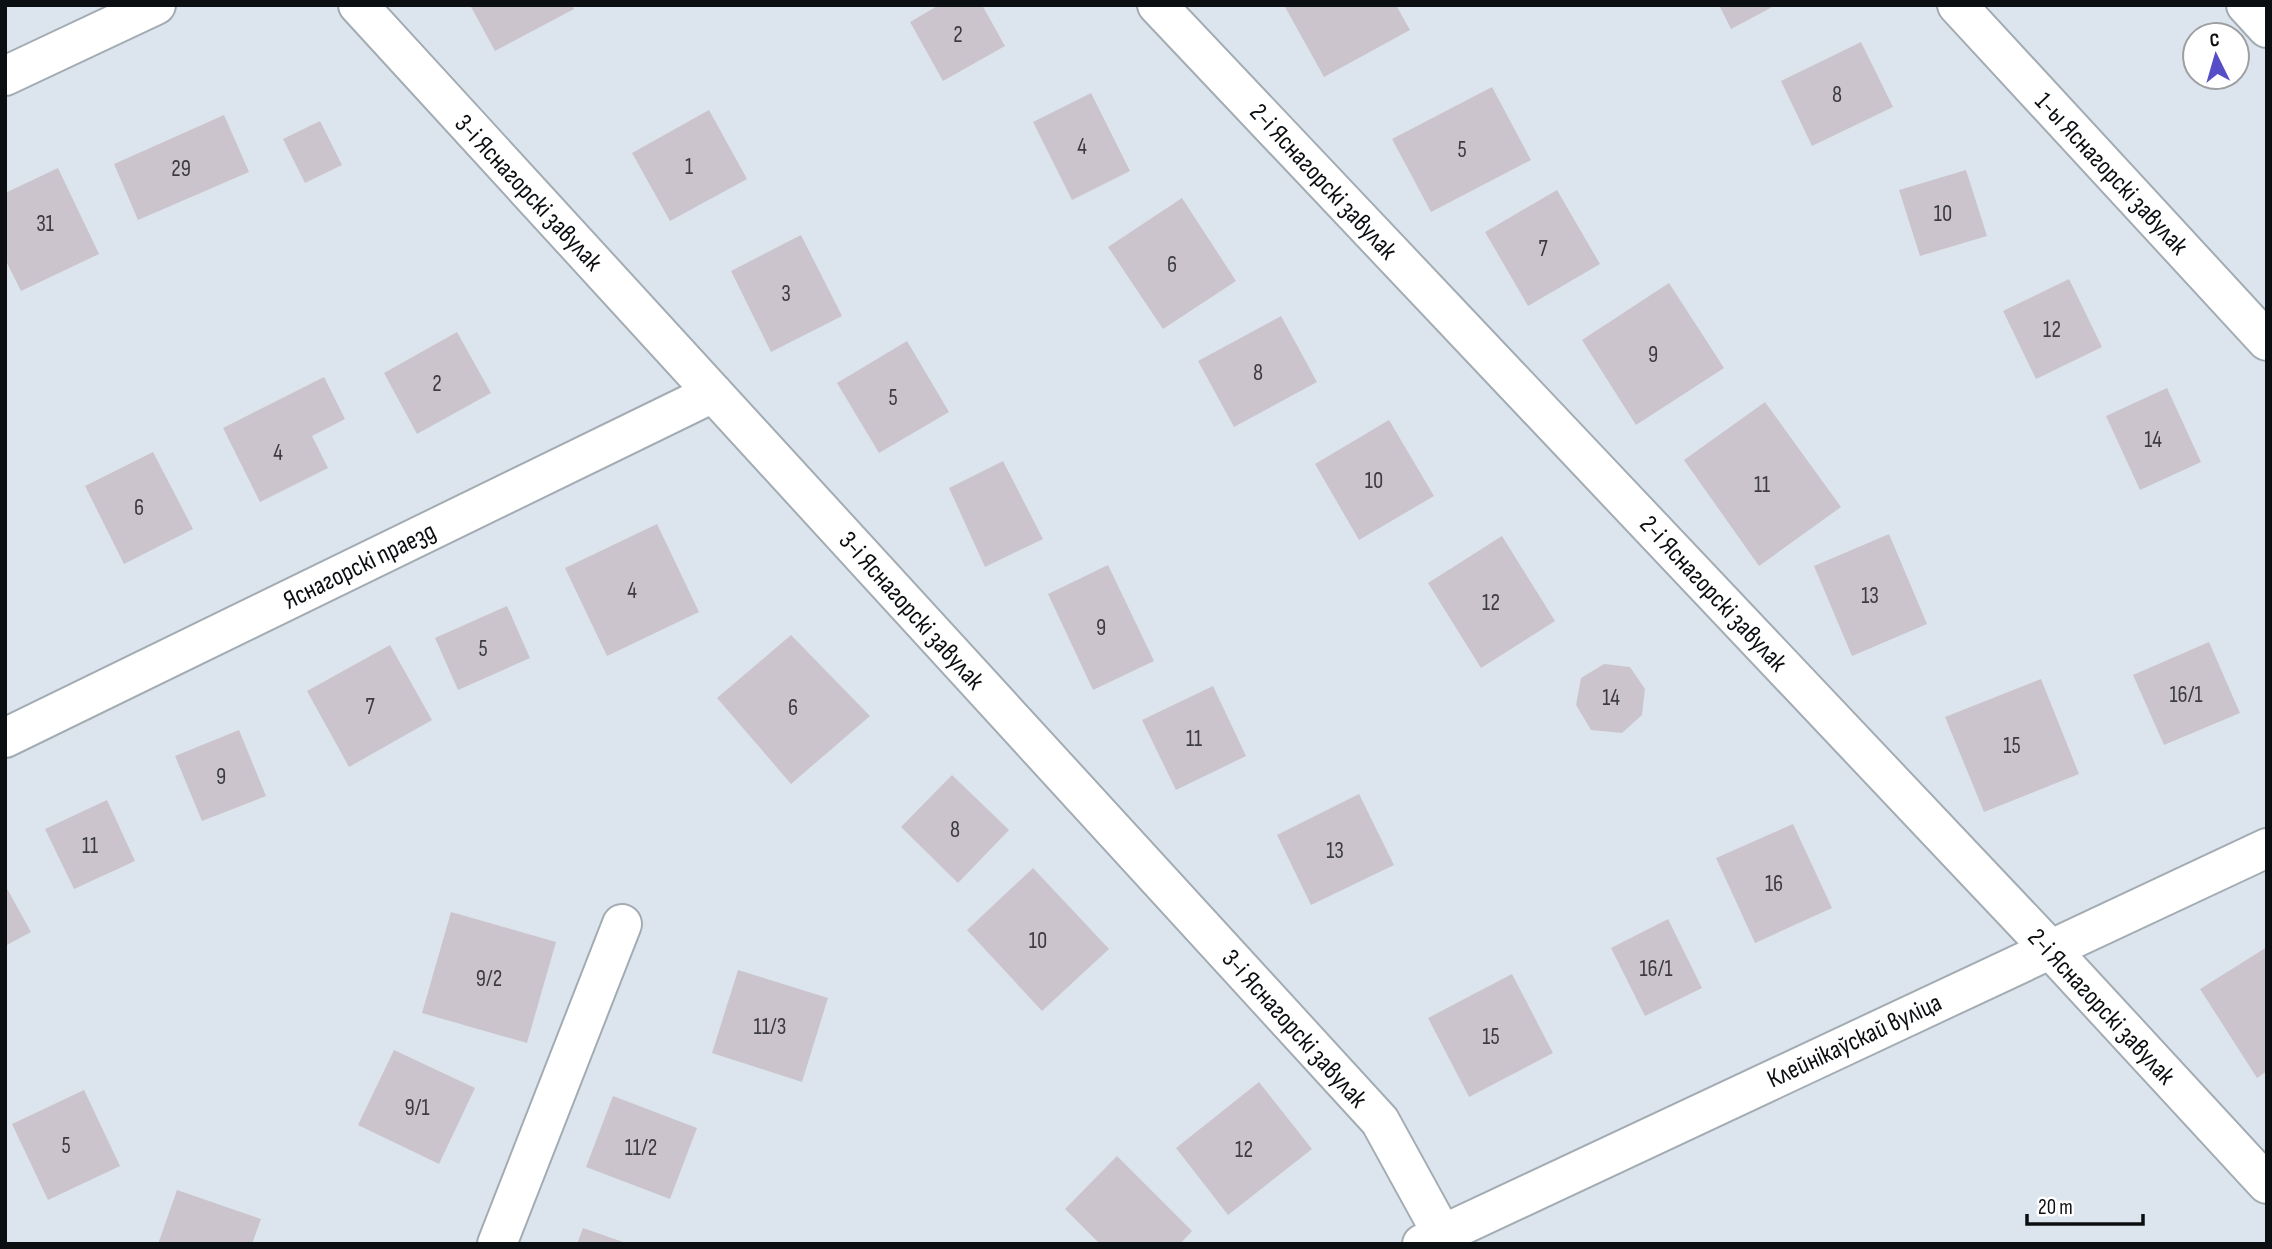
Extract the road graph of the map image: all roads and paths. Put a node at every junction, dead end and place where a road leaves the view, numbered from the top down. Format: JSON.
{"nodes":[{"id":1,"x":156,"y":5,"type":"edge"},
{"id":2,"x":358,"y":5,"type":"edge"},
{"id":3,"x":1157,"y":5,"type":"edge"},
{"id":4,"x":1957,"y":5,"type":"edge"},
{"id":5,"x":2246,"y":5,"type":"edge"},
{"id":6,"x":2267,"y":28,"type":"edge"},
{"id":7,"x":5,"y":76,"type":"edge"},
{"id":8,"x":2267,"y":341,"type":"edge"},
{"id":9,"x":713,"y":393,"type":"junction"},
{"id":10,"x":5,"y":738,"type":"edge"},
{"id":11,"x":2267,"y":848,"type":"edge"},
{"id":12,"x":622,"y":924,"type":"dead end"},
{"id":13,"x":2050,"y":949,"type":"junction"},
{"id":14,"x":2267,"y":1184,"type":"edge"},
{"id":15,"x":1432,"y":1238,"type":"edge"},
{"id":16,"x":497,"y":1244,"type":"edge"}],
"edges":[{"from":1,"to":7,"type":"street"},
{"from":2,"to":9,"type":"street","name":"3-і Яснагорскі завулак"},
{"from":3,"to":13,"type":"street","name":"2-і Яснагорскі завулак"},
{"from":4,"to":8,"type":"street","name":"1-ы Яснагорскі завулак"},
{"from":5,"to":6,"type":"street"},
{"from":9,"to":10,"type":"street","name":"Яснагорскі праезд"},
{"from":9,"to":15,"type":"street","name":"3-і Яснагорскі завулак"},
{"from":11,"to":13,"type":"street","name":"Клейнікаўскай вуліца"},
{"from":12,"to":16,"type":"street"},
{"from":13,"to":14,"type":"street","name":"2-і Яснагорскі завулак"},
{"from":13,"to":15,"type":"street","name":"Клейнікаўскай вуліца"}]}
